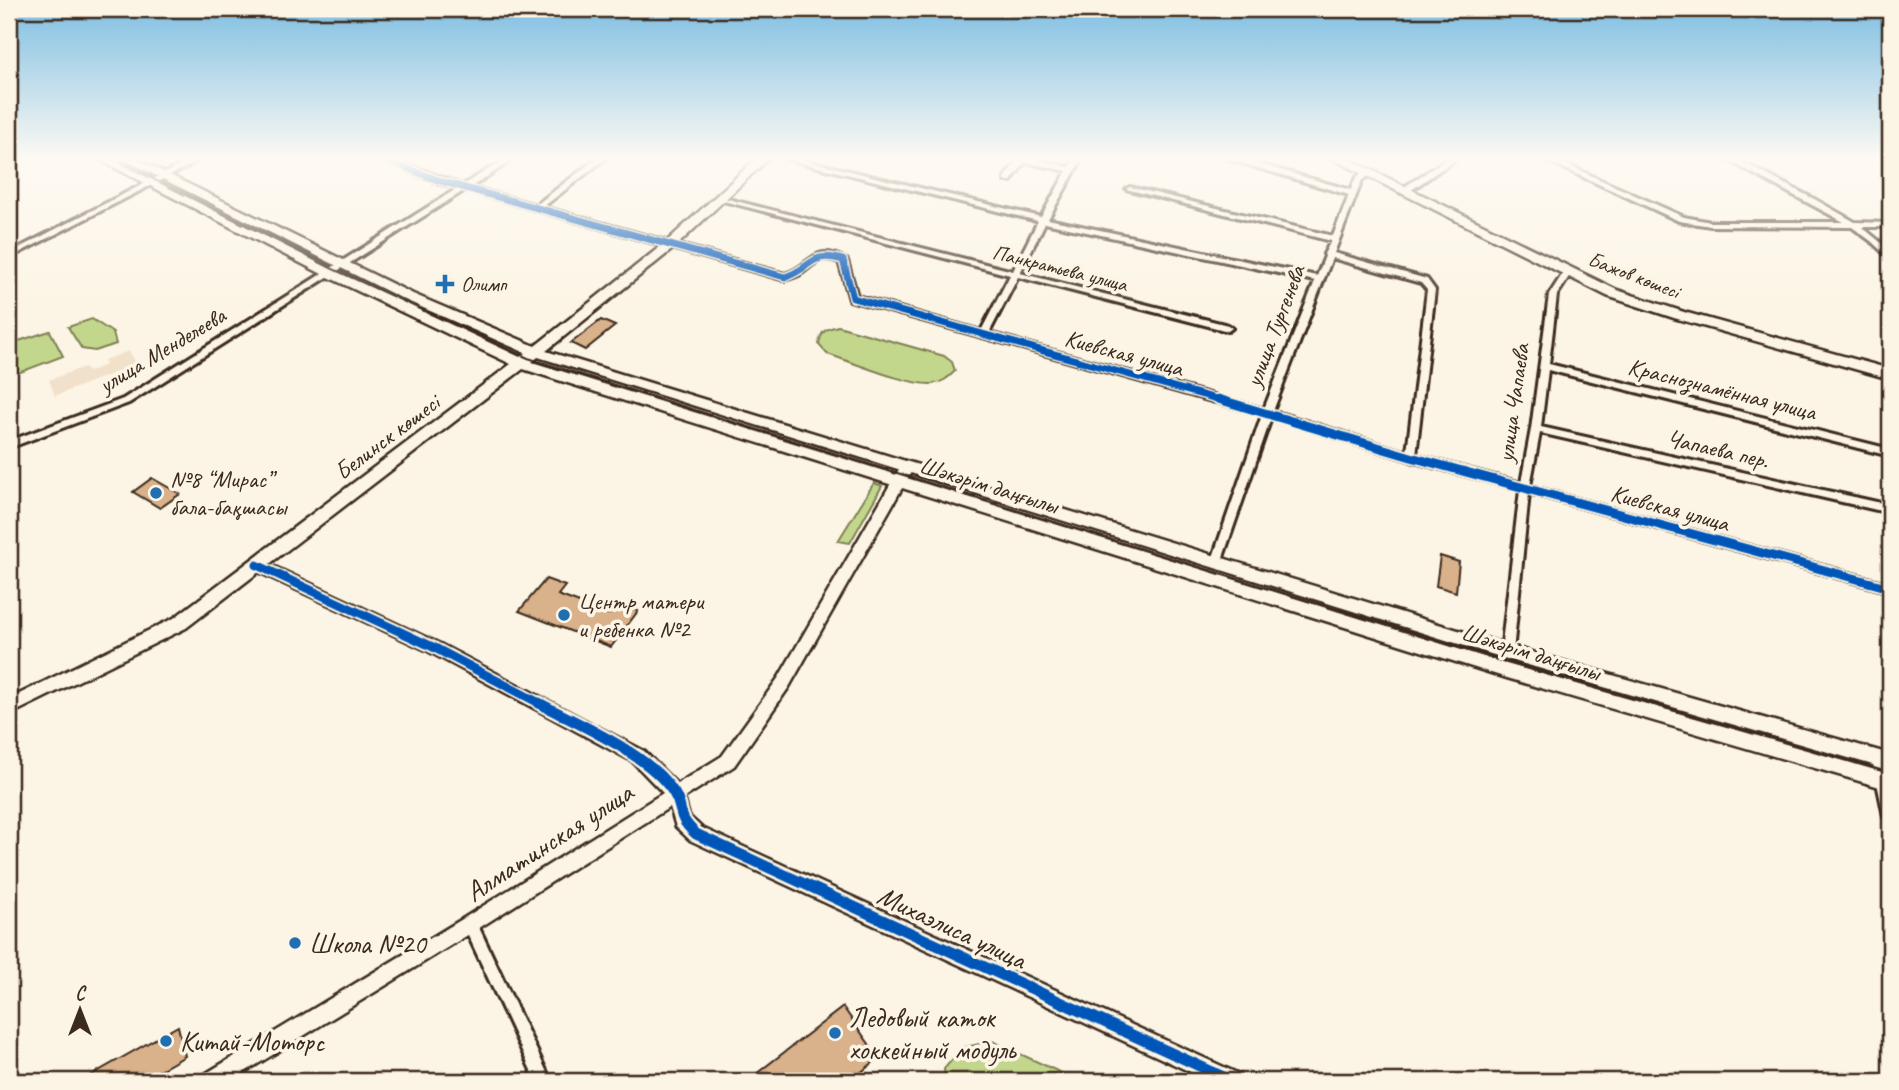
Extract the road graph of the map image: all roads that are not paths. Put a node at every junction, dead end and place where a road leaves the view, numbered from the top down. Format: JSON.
{"nodes":[{"id":1,"x":99,"y":210,"type":"edge"},
{"id":2,"x":204,"y":210,"type":"edge"},
{"id":3,"x":231,"y":210,"type":"edge"},
{"id":4,"x":427,"y":210,"type":"edge"},
{"id":5,"x":548,"y":210,"type":"edge"},
{"id":6,"x":708,"y":210,"type":"edge"},
{"id":7,"x":762,"y":210,"type":"edge"},
{"id":8,"x":1001,"y":210,"type":"edge"},
{"id":9,"x":1049,"y":210,"type":"edge"},
{"id":10,"x":1215,"y":210,"type":"edge"},
{"id":11,"x":1345,"y":210,"type":"edge"},
{"id":12,"x":1442,"y":210,"type":"edge"},
{"id":13,"x":1662,"y":210,"type":"edge"},
{"id":14,"x":1825,"y":210,"type":"edge"},
{"id":15,"x":1043,"y":220,"type":"junction"},
{"id":16,"x":1853,"y":225,"type":"junction"},
{"id":17,"x":1890,"y":225,"type":"edge"},
{"id":18,"x":1334,"y":239,"type":"junction"},
{"id":19,"x":670,"y":245,"type":"junction"},
{"id":20,"x":1328,"y":254,"type":"junction"},
{"id":21,"x":1890,"y":254,"type":"edge"},
{"id":22,"x":9,"y":256,"type":"edge"},
{"id":23,"x":341,"y":264,"type":"junction"},
{"id":24,"x":328,"y":272,"type":"junction"},
{"id":25,"x":1568,"y":272,"type":"junction"},
{"id":26,"x":1016,"y":275,"type":"junction"},
{"id":27,"x":1319,"y":279,"type":"junction"},
{"id":28,"x":1228,"y":328,"type":"dead end"},
{"id":29,"x":984,"y":334,"type":"junction"},
{"id":30,"x":536,"y":352,"type":"junction"},
{"id":31,"x":520,"y":363,"type":"junction"},
{"id":32,"x":1543,"y":366,"type":"junction"},
{"id":33,"x":1890,"y":374,"type":"edge"},
{"id":34,"x":1267,"y":414,"type":"junction"},
{"id":35,"x":1536,"y":429,"type":"junction"},
{"id":36,"x":9,"y":445,"type":"edge"},
{"id":37,"x":1890,"y":453,"type":"edge"},
{"id":38,"x":1411,"y":457,"type":"junction"},
{"id":39,"x":907,"y":467,"type":"junction"},
{"id":40,"x":898,"y":482,"type":"junction"},
{"id":41,"x":1525,"y":488,"type":"junction"},
{"id":42,"x":1890,"y":509,"type":"edge"},
{"id":43,"x":1216,"y":563,"type":"junction"},
{"id":44,"x":257,"y":565,"type":"junction"},
{"id":45,"x":1210,"y":580,"type":"junction"},
{"id":46,"x":1890,"y":588,"type":"edge"},
{"id":47,"x":1507,"y":652,"type":"junction"},
{"id":48,"x":1507,"y":671,"type":"junction"},
{"id":49,"x":9,"y":707,"type":"edge"},
{"id":50,"x":1885,"y":771,"type":"edge"},
{"id":51,"x":674,"y":793,"type":"junction"},
{"id":52,"x":1890,"y":816,"type":"edge"},
{"id":53,"x":470,"y":924,"type":"junction"},
{"id":54,"x":212,"y":1081,"type":"edge"},
{"id":55,"x":544,"y":1081,"type":"edge"},
{"id":56,"x":1232,"y":1081,"type":"edge"}],
"edges":[{"from":1,"to":22,"type":"street"},
{"from":2,"to":24,"type":"main road","name":"Шәкәрім даңғылы"},
{"from":3,"to":23,"type":"main road","name":"Шәкәрім даңғылы"},
{"from":4,"to":23,"type":"street","name":"улица Менделеева"},
{"from":5,"to":19,"type":"street","name":"Киевская улица"},
{"from":6,"to":19,"type":"main road","name":"Белинск көшесі"},
{"from":7,"to":26,"type":"street","name":"Панкратьева улица"},
{"from":8,"to":15,"type":"street"},
{"from":9,"to":15,"type":"street"},
{"from":10,"to":18,"type":"street"},
{"from":11,"to":18,"type":"street","name":"улица Тургенева"},
{"from":12,"to":25,"type":"main road","name":"Бажов көшесі"},
{"from":13,"to":16,"type":"street"},
{"from":14,"to":16,"type":"street"},
{"from":15,"to":26,"type":"street"},
{"from":15,"to":27,"type":"street"},
{"from":16,"to":17,"type":"street"},
{"from":16,"to":21,"type":"street"},
{"from":18,"to":20,"type":"street","name":"улица Тургенева"},
{"from":19,"to":29,"type":"street","name":"Киевская улица"},
{"from":19,"to":30,"type":"main road","name":"Белинск көшесі"},
{"from":20,"to":27,"type":"street","name":"улица Тургенева"},
{"from":20,"to":38,"type":"street"},
{"from":23,"to":24,"type":"street","name":"улица Менделеева"},
{"from":23,"to":30,"type":"main road","name":"Шәкәрім даңғылы"},
{"from":24,"to":31,"type":"main road","name":"Шәкәрім даңғылы"},
{"from":24,"to":36,"type":"street","name":"улица Менделеева"},
{"from":25,"to":32,"type":"street","name":"улица Чапаева"},
{"from":25,"to":33,"type":"main road","name":"Бажов көшесі"},
{"from":26,"to":28,"type":"street","name":"Панкратьева улица"},
{"from":26,"to":29,"type":"street"},
{"from":27,"to":34,"type":"street","name":"улица Тургенева"},
{"from":29,"to":34,"type":"street","name":"Киевская улица"},
{"from":30,"to":31,"type":"main road","name":"Белинск көшесі"},
{"from":30,"to":39,"type":"main road","name":"Шәкәрім даңғылы"},
{"from":31,"to":40,"type":"main road","name":"Шәкәрім даңғылы"},
{"from":31,"to":44,"type":"main road","name":"Белинск көшесі"},
{"from":32,"to":35,"type":"street","name":"улица Чапаева"},
{"from":32,"to":37,"type":"street","name":"Краснознамённая улица"},
{"from":34,"to":38,"type":"street","name":"Киевская улица"},
{"from":34,"to":43,"type":"street","name":"улица Тургенева"},
{"from":35,"to":41,"type":"street","name":"улица Чапаева"},
{"from":35,"to":42,"type":"street","name":"Чапаева пер."},
{"from":38,"to":41,"type":"street","name":"Киевская улица"},
{"from":39,"to":40,"type":"street","name":"Алматинская улица"},
{"from":39,"to":43,"type":"main road","name":"Шәкәрім даңғылы"},
{"from":40,"to":45,"type":"main road","name":"Шәкәрім даңғылы"},
{"from":40,"to":51,"type":"street","name":"Алматинская улица"},
{"from":41,"to":46,"type":"street","name":"Киевская улица"},
{"from":41,"to":47,"type":"street","name":"улица Чапаева"},
{"from":43,"to":45,"type":"main road","name":"улица Тургенева"},
{"from":43,"to":47,"type":"main road","name":"Шәкәрім даңғылы"},
{"from":44,"to":49,"type":"main road","name":"Белинск көшесі"},
{"from":44,"to":51,"type":"street"},
{"from":45,"to":48,"type":"main road","name":"Шәкәрім даңғылы"},
{"from":47,"to":48,"type":"main road","name":"улица Чапаева"},
{"from":47,"to":50,"type":"main road","name":"Шәкәрім даңғылы"},
{"from":48,"to":50,"type":"main road","name":"Шәкәрім даңғылы"},
{"from":50,"to":52,"type":"street"},
{"from":51,"to":53,"type":"street","name":"Алматинская улица"},
{"from":51,"to":56,"type":"street","name":"Михаэлиса улица"},
{"from":53,"to":54,"type":"street","name":"Алматинская улица"},
{"from":53,"to":55,"type":"street"}]}
